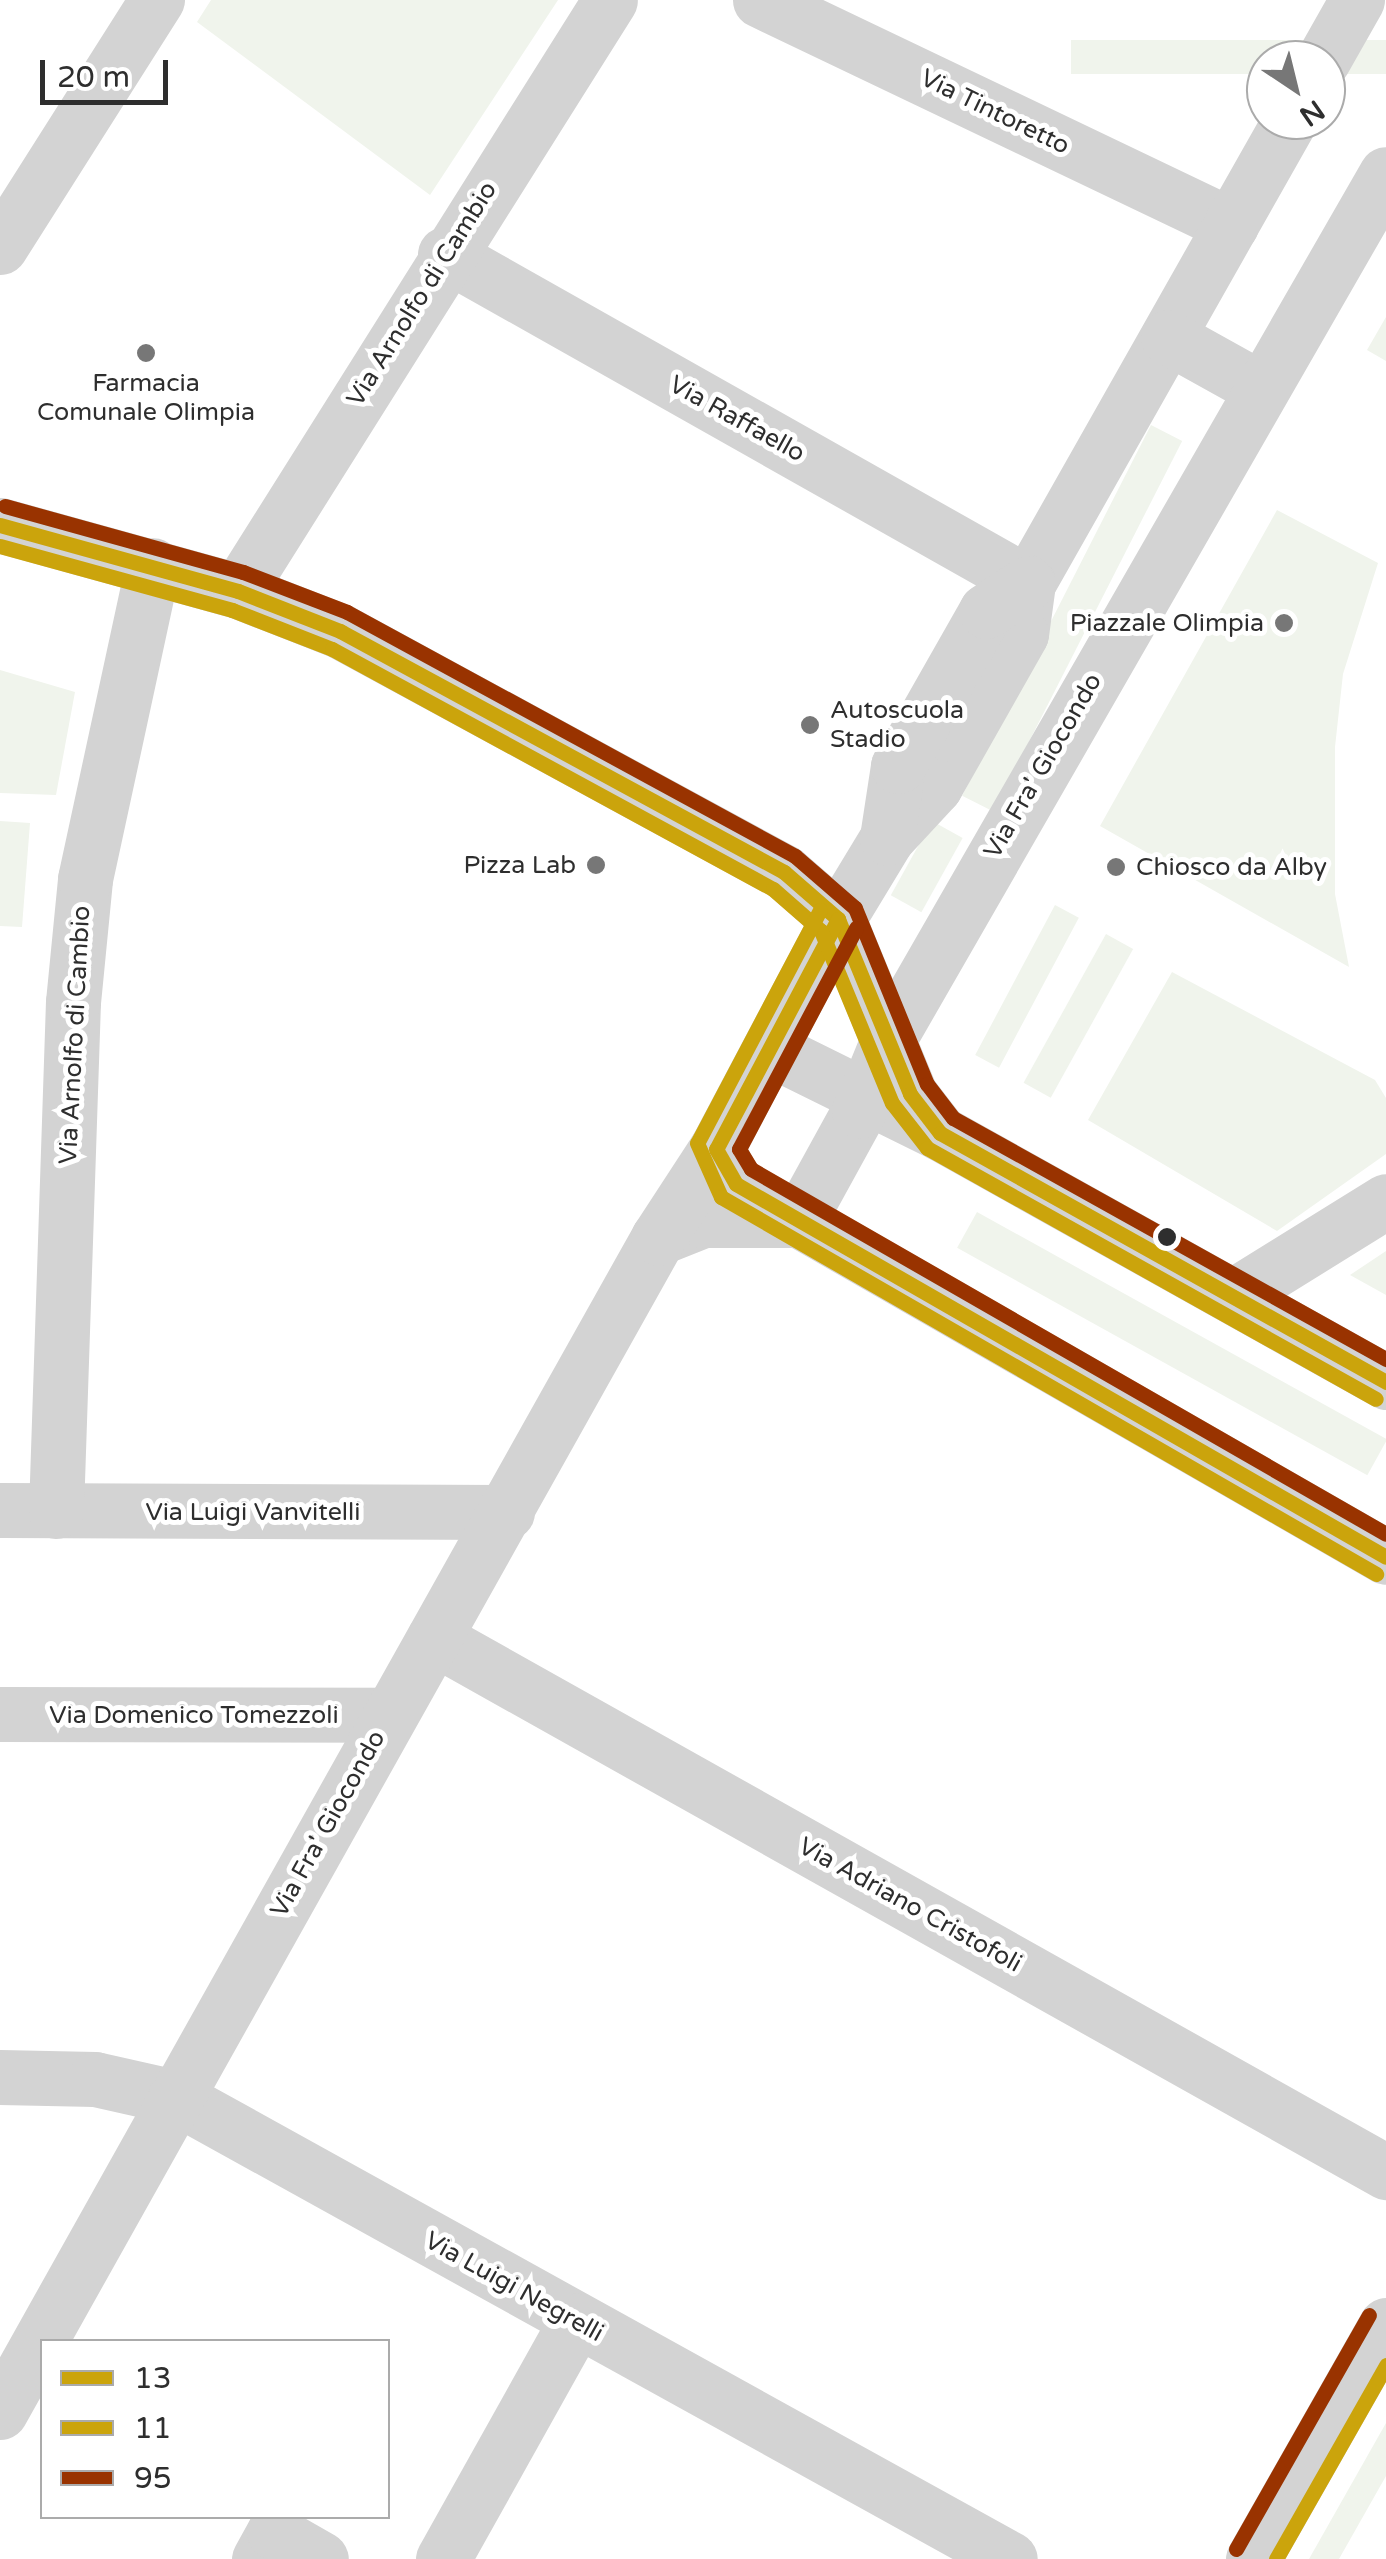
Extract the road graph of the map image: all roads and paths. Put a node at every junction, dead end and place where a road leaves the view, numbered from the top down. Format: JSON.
{"nodes":[{"id":1,"x":157,"y":0,"type":"edge"},
{"id":2,"x":610,"y":0,"type":"edge"},
{"id":3,"x":760,"y":0,"type":"edge"},
{"id":4,"x":1357,"y":0,"type":"edge"},
{"id":5,"x":1334,"y":40,"type":"edge"},
{"id":6,"x":1279,"y":140,"type":"edge"},
{"id":7,"x":1386,"y":174,"type":"edge"},
{"id":8,"x":1231,"y":225,"type":"junction"},
{"id":9,"x":0,"y":247,"type":"edge"},
{"id":10,"x":445,"y":254,"type":"junction"},
{"id":11,"x":1168,"y":338,"type":"junction"},
{"id":12,"x":1258,"y":387,"type":"junction"},
{"id":13,"x":0,"y":524,"type":"edge"},
{"id":14,"x":153,"y":566,"type":"junction"},
{"id":15,"x":1028,"y":582,"type":"junction"},
{"id":16,"x":238,"y":591,"type":"junction"},
{"id":17,"x":838,"y":920,"type":"junction"},
{"id":18,"x":887,"y":1042,"type":"junction"},
{"id":19,"x":770,"y":1049,"type":"junction"},
{"id":20,"x":864,"y":1097,"type":"junction"},
{"id":21,"x":940,"y":1133,"type":"junction"},
{"id":22,"x":716,"y":1149,"type":"junction"},
{"id":23,"x":1386,"y":1201,"type":"edge"},
{"id":24,"x":799,"y":1220,"type":"junction"},
{"id":25,"x":658,"y":1238,"type":"junction"},
{"id":26,"x":1233,"y":1296,"type":"junction"},
{"id":27,"x":1386,"y":1382,"type":"edge"},
{"id":28,"x":0,"y":1510,"type":"edge"},
{"id":29,"x":56,"y":1511,"type":"junction"},
{"id":30,"x":507,"y":1512,"type":"junction"},
{"id":31,"x":1386,"y":1557,"type":"edge"},
{"id":32,"x":434,"y":1638,"type":"junction"},
{"id":33,"x":0,"y":1714,"type":"edge"},
{"id":34,"x":388,"y":1715,"type":"junction"},
{"id":35,"x":0,"y":2077,"type":"edge"},
{"id":36,"x":175,"y":2097,"type":"junction"},
{"id":37,"x":1386,"y":2172,"type":"edge"},
{"id":38,"x":576,"y":2321,"type":"junction"},
{"id":39,"x":1386,"y":2324,"type":"edge"},
{"id":40,"x":41,"y":2339,"type":"edge"},
{"id":41,"x":40,"y":2340,"type":"edge"},
{"id":42,"x":0,"y":2412,"type":"edge"},
{"id":43,"x":259,"y":2559,"type":"edge"},
{"id":44,"x":321,"y":2559,"type":"edge"},
{"id":45,"x":443,"y":2559,"type":"edge"},
{"id":46,"x":1010,"y":2559,"type":"edge"},
{"id":47,"x":1253,"y":2559,"type":"edge"}],
"edges":[{"from":1,"to":9,"type":"street"},
{"from":2,"to":10,"type":"street","name":"Via Arnolfo di Cambio"},
{"from":3,"to":8,"type":"street","name":"Via Tintoretto"},
{"from":4,"to":5,"type":"street"},
{"from":6,"to":8,"type":"street"},
{"from":7,"to":12,"type":"street","name":"Via Fra' Giocondo"},
{"from":8,"to":11,"type":"street"},
{"from":10,"to":15,"type":"street","name":"Via Raffaello"},
{"from":10,"to":16,"type":"street","name":"Via Arnolfo di Cambio"},
{"from":11,"to":12,"type":"street"},
{"from":11,"to":15,"type":"street"},
{"from":12,"to":18,"type":"street","name":"Via Fra' Giocondo"},
{"from":13,"to":14,"type":"street"},
{"from":14,"to":16,"type":"street"},
{"from":14,"to":29,"type":"street","name":"Via Arnolfo di Cambio"},
{"from":15,"to":17,"type":"street"},
{"from":16,"to":17,"type":"street"},
{"from":17,"to":18,"type":"street"},
{"from":17,"to":19,"type":"street"},
{"from":18,"to":20,"type":"street"},
{"from":18,"to":21,"type":"street"},
{"from":19,"to":20,"type":"street"},
{"from":19,"to":22,"type":"street"},
{"from":20,"to":21,"type":"street"},
{"from":20,"to":24,"type":"street"},
{"from":21,"to":26,"type":"street"},
{"from":22,"to":24,"type":"street"},
{"from":22,"to":25,"type":"street"},
{"from":23,"to":26,"type":"street"},
{"from":24,"to":25,"type":"street"},
{"from":24,"to":31,"type":"street"},
{"from":25,"to":30,"type":"street","name":"Via Fra' Giocondo"},
{"from":26,"to":27,"type":"street"},
{"from":28,"to":29,"type":"street","name":"Via Luigi Vanvitelli"},
{"from":29,"to":30,"type":"street","name":"Via Luigi Vanvitelli"},
{"from":30,"to":32,"type":"street","name":"Via Fra' Giocondo"},
{"from":32,"to":34,"type":"street","name":"Via Fra' Giocondo"},
{"from":32,"to":37,"type":"street","name":"Via Adriano Cristofoli"},
{"from":33,"to":34,"type":"street","name":"Via Domenico Tomezzoli"},
{"from":34,"to":36,"type":"street","name":"Via Fra' Giocondo"},
{"from":35,"to":36,"type":"street","name":"Via Luigi Negrelli"},
{"from":36,"to":38,"type":"street","name":"Via Luigi Negrelli"},
{"from":36,"to":40,"type":"street","name":"Via Fra' Giocondo"},
{"from":38,"to":45,"type":"street"},
{"from":38,"to":46,"type":"street","name":"Via Luigi Negrelli"},
{"from":39,"to":47,"type":"street"},
{"from":41,"to":42,"type":"street","name":"Via Fra' Giocondo"},
{"from":43,"to":44,"type":"street"}]}
